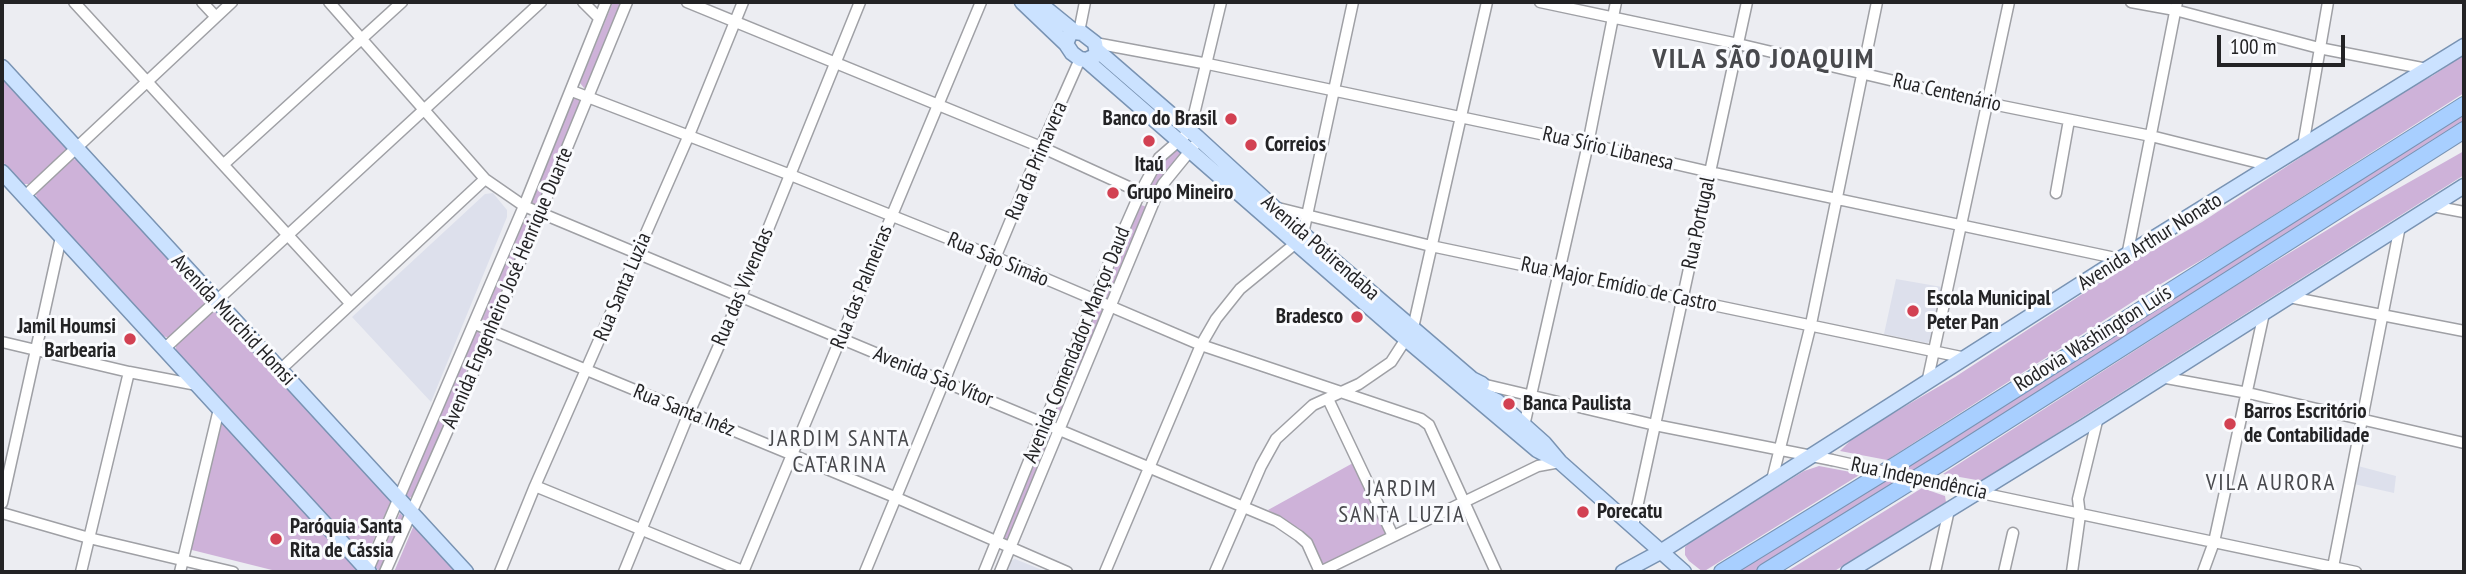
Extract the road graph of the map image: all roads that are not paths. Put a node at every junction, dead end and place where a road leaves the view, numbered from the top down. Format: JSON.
{"nodes":[{"id":1,"x":74,"y":2,"type":"edge"},
{"id":2,"x":202,"y":2,"type":"edge"},
{"id":3,"x":232,"y":2,"type":"edge"},
{"id":4,"x":329,"y":2,"type":"edge"},
{"id":5,"x":402,"y":2,"type":"edge"},
{"id":6,"x":541,"y":2,"type":"edge"},
{"id":7,"x":583,"y":2,"type":"edge"},
{"id":8,"x":606,"y":2,"type":"edge"},
{"id":9,"x":627,"y":2,"type":"edge"},
{"id":10,"x":687,"y":2,"type":"edge"},
{"id":11,"x":743,"y":2,"type":"edge"},
{"id":12,"x":860,"y":2,"type":"edge"},
{"id":13,"x":981,"y":2,"type":"edge"},
{"id":14,"x":1013,"y":2,"type":"edge"},
{"id":15,"x":1085,"y":2,"type":"edge"},
{"id":16,"x":1222,"y":2,"type":"edge"},
{"id":17,"x":1353,"y":2,"type":"edge"},
{"id":18,"x":1487,"y":2,"type":"edge"},
{"id":19,"x":1540,"y":2,"type":"edge"},
{"id":20,"x":1616,"y":2,"type":"edge"},
{"id":21,"x":1747,"y":2,"type":"edge"},
{"id":22,"x":1877,"y":2,"type":"edge"},
{"id":23,"x":2009,"y":2,"type":"edge"},
{"id":24,"x":2131,"y":2,"type":"edge"},
{"id":25,"x":2328,"y":2,"type":"edge"},
{"id":26,"x":1030,"y":4,"type":"edge"},
{"id":27,"x":2176,"y":6,"type":"edge"},
{"id":28,"x":216,"y":17,"type":"junction"},
{"id":29,"x":1612,"y":17,"type":"junction"},
{"id":30,"x":598,"y":18,"type":"junction"},
{"id":31,"x":734,"y":23,"type":"junction"},
{"id":32,"x":1073,"y":36,"type":"junction"},
{"id":33,"x":362,"y":38,"type":"junction"},
{"id":34,"x":1738,"y":44,"type":"junction"},
{"id":35,"x":2464,"y":46,"type":"edge"},
{"id":36,"x":2319,"y":48,"type":"junction"},
{"id":37,"x":1090,"y":53,"type":"junction"},
{"id":38,"x":835,"y":64,"type":"junction"},
{"id":39,"x":1208,"y":64,"type":"junction"},
{"id":40,"x":2,"y":67,"type":"edge"},
{"id":41,"x":2427,"y":69,"type":"junction"},
{"id":42,"x":1862,"y":73,"type":"junction"},
{"id":43,"x":146,"y":80,"type":"junction"},
{"id":44,"x":1334,"y":90,"type":"junction"},
{"id":45,"x":572,"y":91,"type":"junction"},
{"id":46,"x":589,"y":97,"type":"junction"},
{"id":47,"x":1987,"y":103,"type":"junction"},
{"id":48,"x":937,"y":104,"type":"junction"},
{"id":49,"x":2464,"y":105,"type":"edge"},
{"id":50,"x":426,"y":110,"type":"junction"},
{"id":51,"x":1461,"y":117,"type":"junction"},
{"id":52,"x":2069,"y":120,"type":"junction"},
{"id":53,"x":2460,"y":134,"type":"edge"},
{"id":54,"x":689,"y":135,"type":"junction"},
{"id":55,"x":2151,"y":136,"type":"junction"},
{"id":56,"x":1190,"y":140,"type":"junction"},
{"id":57,"x":1588,"y":144,"type":"junction"},
{"id":58,"x":2303,"y":146,"type":"junction"},
{"id":59,"x":1041,"y":147,"type":"junction"},
{"id":60,"x":76,"y":148,"type":"junction"},
{"id":61,"x":225,"y":164,"type":"junction"},
{"id":62,"x":2271,"y":166,"type":"junction"},
{"id":63,"x":2,"y":172,"type":"edge"},
{"id":64,"x":1710,"y":172,"type":"junction"},
{"id":65,"x":789,"y":174,"type":"junction"},
{"id":66,"x":485,"y":179,"type":"junction"},
{"id":67,"x":2464,"y":186,"type":"edge"},
{"id":68,"x":1140,"y":193,"type":"junction"},
{"id":69,"x":2056,"y":193,"type":"dead end"},
{"id":70,"x":24,"y":197,"type":"junction"},
{"id":71,"x":1155,"y":198,"type":"junction"},
{"id":72,"x":1837,"y":198,"type":"junction"},
{"id":73,"x":2448,"y":203,"type":"junction"},
{"id":74,"x":524,"y":206,"type":"junction"},
{"id":75,"x":1272,"y":207,"type":"junction"},
{"id":76,"x":2464,"y":212,"type":"edge"},
{"id":77,"x":541,"y":213,"type":"junction"},
{"id":78,"x":1307,"y":215,"type":"junction"},
{"id":79,"x":892,"y":216,"type":"junction"},
{"id":80,"x":2400,"y":226,"type":"junction"},
{"id":81,"x":1961,"y":227,"type":"junction"},
{"id":82,"x":287,"y":235,"type":"junction"},
{"id":83,"x":61,"y":237,"type":"junction"},
{"id":84,"x":2384,"y":237,"type":"junction"},
{"id":85,"x":1299,"y":239,"type":"junction"},
{"id":86,"x":1432,"y":246,"type":"junction"},
{"id":87,"x":2395,"y":246,"type":"junction"},
{"id":88,"x":637,"y":253,"type":"junction"},
{"id":89,"x":997,"y":258,"type":"junction"},
{"id":90,"x":2124,"y":258,"type":"junction"},
{"id":91,"x":1560,"y":272,"type":"junction"},
{"id":92,"x":2304,"y":295,"type":"junction"},
{"id":93,"x":741,"y":296,"type":"junction"},
{"id":94,"x":1682,"y":298,"type":"junction"},
{"id":95,"x":1094,"y":300,"type":"junction"},
{"id":96,"x":215,"y":302,"type":"junction"},
{"id":97,"x":351,"y":304,"type":"junction"},
{"id":98,"x":1110,"y":307,"type":"junction"},
{"id":99,"x":2264,"y":313,"type":"junction"},
{"id":100,"x":2382,"y":316,"type":"junction"},
{"id":101,"x":475,"y":324,"type":"junction"},
{"id":102,"x":1811,"y":324,"type":"junction"},
{"id":103,"x":492,"y":330,"type":"junction"},
{"id":104,"x":2464,"y":331,"type":"edge"},
{"id":105,"x":1410,"y":334,"type":"junction"},
{"id":106,"x":841,"y":339,"type":"junction"},
{"id":107,"x":2,"y":342,"type":"edge"},
{"id":108,"x":1201,"y":345,"type":"junction"},
{"id":109,"x":164,"y":349,"type":"junction"},
{"id":110,"x":35,"y":350,"type":"junction"},
{"id":111,"x":1935,"y":351,"type":"junction"},
{"id":112,"x":1966,"y":358,"type":"junction"},
{"id":113,"x":280,"y":370,"type":"junction"},
{"id":114,"x":587,"y":371,"type":"junction"},
{"id":115,"x":128,"y":372,"type":"junction"},
{"id":116,"x":2161,"y":377,"type":"junction"},
{"id":117,"x":945,"y":382,"type":"junction"},
{"id":118,"x":1927,"y":383,"type":"junction"},
{"id":119,"x":197,"y":385,"type":"junction"},
{"id":120,"x":1476,"y":388,"type":"junction"},
{"id":121,"x":1341,"y":393,"type":"junction"},
{"id":122,"x":2248,"y":393,"type":"junction"},
{"id":123,"x":1532,"y":394,"type":"junction"},
{"id":124,"x":1328,"y":398,"type":"junction"},
{"id":125,"x":219,"y":409,"type":"junction"},
{"id":126,"x":689,"y":412,"type":"junction"},
{"id":127,"x":2362,"y":419,"type":"junction"},
{"id":128,"x":1045,"y":423,"type":"junction"},
{"id":129,"x":1655,"y":425,"type":"junction"},
{"id":130,"x":1524,"y":426,"type":"junction"},
{"id":131,"x":1060,"y":429,"type":"junction"},
{"id":132,"x":2089,"y":431,"type":"junction"},
{"id":133,"x":2464,"y":443,"type":"edge"},
{"id":134,"x":1780,"y":449,"type":"junction"},
{"id":135,"x":792,"y":454,"type":"junction"},
{"id":136,"x":1810,"y":456,"type":"junction"},
{"id":137,"x":1560,"y":462,"type":"junction"},
{"id":138,"x":1148,"y":466,"type":"junction"},
{"id":139,"x":1772,"y":480,"type":"junction"},
{"id":140,"x":535,"y":486,"type":"junction"},
{"id":141,"x":1977,"y":492,"type":"junction"},
{"id":142,"x":897,"y":498,"type":"junction"},
{"id":143,"x":398,"y":501,"type":"junction"},
{"id":144,"x":1464,"y":501,"type":"junction"},
{"id":145,"x":2,"y":503,"type":"edge"},
{"id":146,"x":1244,"y":506,"type":"junction"},
{"id":147,"x":1949,"y":510,"type":"junction"},
{"id":148,"x":2,"y":513,"type":"edge"},
{"id":149,"x":411,"y":513,"type":"junction"},
{"id":150,"x":2080,"y":515,"type":"junction"},
{"id":151,"x":1633,"y":526,"type":"junction"},
{"id":152,"x":641,"y":528,"type":"junction"},
{"id":153,"x":2013,"y":533,"type":"dead end"},
{"id":154,"x":1393,"y":536,"type":"junction"},
{"id":155,"x":89,"y":538,"type":"junction"},
{"id":156,"x":997,"y":542,"type":"junction"},
{"id":157,"x":2214,"y":542,"type":"junction"},
{"id":158,"x":1010,"y":548,"type":"junction"},
{"id":159,"x":1662,"y":551,"type":"junction"},
{"id":160,"x":183,"y":559,"type":"junction"},
{"id":161,"x":2333,"y":570,"type":"edge"},
{"id":162,"x":1683,"y":571,"type":"edge"},
{"id":163,"x":81,"y":572,"type":"edge"},
{"id":164,"x":180,"y":572,"type":"edge"},
{"id":165,"x":233,"y":572,"type":"edge"},
{"id":166,"x":368,"y":572,"type":"edge"},
{"id":167,"x":385,"y":572,"type":"edge"},
{"id":168,"x":466,"y":572,"type":"edge"},
{"id":169,"x":500,"y":572,"type":"edge"},
{"id":170,"x":624,"y":572,"type":"edge"},
{"id":171,"x":744,"y":572,"type":"edge"},
{"id":172,"x":865,"y":572,"type":"edge"},
{"id":173,"x":984,"y":572,"type":"edge"},
{"id":174,"x":1000,"y":572,"type":"edge"},
{"id":175,"x":1067,"y":572,"type":"edge"},
{"id":176,"x":1105,"y":572,"type":"edge"},
{"id":177,"x":1215,"y":572,"type":"edge"},
{"id":178,"x":1320,"y":572,"type":"edge"},
{"id":179,"x":1496,"y":572,"type":"edge"},
{"id":180,"x":1623,"y":572,"type":"edge"},
{"id":181,"x":1722,"y":572,"type":"edge"},
{"id":182,"x":1765,"y":572,"type":"edge"},
{"id":183,"x":1847,"y":572,"type":"edge"},
{"id":184,"x":1935,"y":572,"type":"edge"},
{"id":185,"x":2004,"y":572,"type":"edge"},
{"id":186,"x":2072,"y":572,"type":"edge"},
{"id":187,"x":2203,"y":572,"type":"edge"},
{"id":188,"x":2356,"y":572,"type":"edge"}],
"edges":[{"from":1,"to":43,"type":"street"},
{"from":2,"to":28,"type":"street"},
{"from":3,"to":28,"type":"street"},
{"from":4,"to":33,"type":"street","name":"Avenida São Vítor"},
{"from":5,"to":33,"type":"street"},
{"from":6,"to":50,"type":"street"},
{"from":7,"to":30,"type":"street"},
{"from":8,"to":30,"type":"street","name":"Avenida Engenheiro José Henrique Duarte"},
{"from":9,"to":46,"type":"street","name":"Avenida Engenheiro José Henrique Duarte"},
{"from":10,"to":31,"type":"street"},
{"from":11,"to":31,"type":"street","name":"Rua Santa Luzia"},
{"from":12,"to":38,"type":"street","name":"Rua das Vivendas"},
{"from":13,"to":48,"type":"street","name":"Rua das Palmeiras"},
{"from":14,"to":26,"type":"street"},
{"from":15,"to":32,"type":"street"},
{"from":16,"to":39,"type":"street"},
{"from":17,"to":44,"type":"street"},
{"from":18,"to":51,"type":"street"},
{"from":19,"to":29,"type":"street","name":"Rua Centenário"},
{"from":20,"to":29,"type":"street"},
{"from":21,"to":34,"type":"street","name":"Rua Portugal"},
{"from":22,"to":42,"type":"street"},
{"from":23,"to":47,"type":"street"},
{"from":24,"to":27,"type":"street"},
{"from":25,"to":36,"type":"street"},
{"from":26,"to":32,"type":"main road"},
{"from":27,"to":36,"type":"street"},
{"from":27,"to":55,"type":"street"},
{"from":28,"to":43,"type":"street"},
{"from":29,"to":34,"type":"street","name":"Rua Centenário"},
{"from":29,"to":57,"type":"street"},
{"from":30,"to":45,"type":"street","name":"Avenida Engenheiro José Henrique Duarte"},
{"from":31,"to":38,"type":"street"},
{"from":31,"to":54,"type":"street","name":"Rua Santa Luzia"},
{"from":32,"to":37,"type":"main road"},
{"from":32,"to":37,"type":"main road"},
{"from":33,"to":50,"type":"street","name":"Avenida São Vítor"},
{"from":33,"to":61,"type":"street"},
{"from":34,"to":42,"type":"street","name":"Rua Centenário"},
{"from":34,"to":64,"type":"street","name":"Rua Portugal"},
{"from":35,"to":41,"type":"main road","name":"Avenida Arthur Nonato"},
{"from":36,"to":41,"type":"street"},
{"from":36,"to":58,"type":"street"},
{"from":37,"to":39,"type":"street","name":"Rua Sírio Libanesa"},
{"from":37,"to":56,"type":"main road","name":"Avenida Potirendaba"},
{"from":37,"to":59,"type":"street","name":"Rua da Primavera"},
{"from":38,"to":48,"type":"street"},
{"from":38,"to":65,"type":"street","name":"Rua das Vivendas"},
{"from":39,"to":44,"type":"street","name":"Rua Sírio Libanesa"},
{"from":39,"to":56,"type":"street"},
{"from":40,"to":60,"type":"main road","name":"Avenida Murchid Homsi"},
{"from":41,"to":58,"type":"main road","name":"Avenida Arthur Nonato"},
{"from":42,"to":47,"type":"street","name":"Rua Centenário"},
{"from":42,"to":72,"type":"street"},
{"from":43,"to":60,"type":"street"},
{"from":43,"to":61,"type":"street"},
{"from":44,"to":51,"type":"street","name":"Rua Sírio Libanesa"},
{"from":44,"to":78,"type":"street"},
{"from":45,"to":46,"type":"street","name":"Rua São Simão"},
{"from":45,"to":74,"type":"street","name":"Avenida Engenheiro José Henrique Duarte"},
{"from":46,"to":54,"type":"street","name":"Rua São Simão"},
{"from":46,"to":77,"type":"street","name":"Avenida Engenheiro José Henrique Duarte"},
{"from":47,"to":52,"type":"street","name":"Rua Centenário"},
{"from":47,"to":81,"type":"street"},
{"from":48,"to":59,"type":"street"},
{"from":48,"to":79,"type":"street","name":"Rua das Palmeiras"},
{"from":49,"to":181,"type":"highway","name":"Rodovia Washington Luís"},
{"from":50,"to":66,"type":"street","name":"Avenida São Vítor"},
{"from":50,"to":82,"type":"street"},
{"from":51,"to":57,"type":"street","name":"Rua Sírio Libanesa"},
{"from":51,"to":86,"type":"street"},
{"from":52,"to":55,"type":"street","name":"Rua Centenário"},
{"from":52,"to":69,"type":"street"},
{"from":53,"to":182,"type":"highway","name":"Rodovia Washington Luís"},
{"from":54,"to":65,"type":"street","name":"Rua São Simão"},
{"from":54,"to":88,"type":"street","name":"Rua Santa Luzia"},
{"from":55,"to":62,"type":"street","name":"Rua Centenário"},
{"from":55,"to":90,"type":"street"},
{"from":56,"to":68,"type":"street","name":"Avenida Comendador Mançor Daud"},
{"from":56,"to":71,"type":"street","name":"Avenida Comendador Mançor Daud"},
{"from":56,"to":75,"type":"main road","name":"Avenida Potirendaba"},
{"from":56,"to":85,"type":"main road","name":"Avenida Potirendaba"},
{"from":57,"to":64,"type":"street","name":"Rua Sírio Libanesa"},
{"from":57,"to":91,"type":"street"},
{"from":58,"to":62,"type":"main road","name":"Avenida Arthur Nonato"},
{"from":59,"to":68,"type":"street"},
{"from":59,"to":89,"type":"street","name":"Rua da Primavera"},
{"from":60,"to":70,"type":"street"},
{"from":60,"to":96,"type":"main road","name":"Avenida Murchid Homsi"},
{"from":61,"to":82,"type":"street"},
{"from":62,"to":90,"type":"main road","name":"Avenida Arthur Nonato"},
{"from":63,"to":70,"type":"main road"},
{"from":64,"to":72,"type":"street","name":"Rua Sírio Libanesa"},
{"from":64,"to":94,"type":"street","name":"Rua Portugal"},
{"from":65,"to":79,"type":"street","name":"Rua São Simão"},
{"from":65,"to":93,"type":"street","name":"Rua das Vivendas"},
{"from":66,"to":74,"type":"street","name":"Avenida São Vítor"},
{"from":66,"to":97,"type":"street"},
{"from":67,"to":73,"type":"main road"},
{"from":68,"to":71,"type":"street"},
{"from":68,"to":95,"type":"street","name":"Avenida Comendador Mançor Daud"},
{"from":70,"to":83,"type":"main road"},
{"from":71,"to":98,"type":"street","name":"Avenida Comendador Mançor Daud"},
{"from":72,"to":81,"type":"street","name":"Rua Sírio Libanesa"},
{"from":72,"to":102,"type":"street"},
{"from":73,"to":76,"type":"street"},
{"from":73,"to":80,"type":"main road"},
{"from":74,"to":77,"type":"street","name":"Avenida São Vítor"},
{"from":74,"to":101,"type":"street","name":"Avenida Engenheiro José Henrique Duarte"},
{"from":75,"to":78,"type":"street","name":"Rua Major Emídio de Castro"},
{"from":75,"to":85,"type":"main road","name":"Avenida Potirendaba"},
{"from":77,"to":88,"type":"street","name":"Avenida São Vítor"},
{"from":77,"to":103,"type":"street","name":"Avenida Engenheiro José Henrique Duarte"},
{"from":78,"to":85,"type":"street"},
{"from":78,"to":86,"type":"street","name":"Rua Major Emídio de Castro"},
{"from":79,"to":89,"type":"street","name":"Rua São Simão"},
{"from":79,"to":106,"type":"street","name":"Rua das Palmeiras"},
{"from":80,"to":84,"type":"main road"},
{"from":80,"to":87,"type":"street"},
{"from":81,"to":90,"type":"street","name":"Rua Sírio Libanesa"},
{"from":81,"to":111,"type":"street"},
{"from":82,"to":96,"type":"street"},
{"from":82,"to":97,"type":"street"},
{"from":83,"to":109,"type":"main road"},
{"from":83,"to":110,"type":"street"},
{"from":84,"to":87,"type":"street"},
{"from":84,"to":92,"type":"main road"},
{"from":85,"to":105,"type":"main road","name":"Avenida Potirendaba"},
{"from":85,"to":108,"type":"street"},
{"from":86,"to":91,"type":"street","name":"Rua Major Emídio de Castro"},
{"from":86,"to":105,"type":"street"},
{"from":87,"to":100,"type":"street"},
{"from":88,"to":93,"type":"street","name":"Avenida São Vítor"},
{"from":88,"to":114,"type":"street","name":"Rua Santa Luzia"},
{"from":89,"to":95,"type":"street","name":"Rua São Simão"},
{"from":89,"to":117,"type":"street","name":"Rua da Primavera"},
{"from":90,"to":112,"type":"main road","name":"Avenida Arthur Nonato"},
{"from":91,"to":94,"type":"street","name":"Rua Major Emídio de Castro"},
{"from":91,"to":123,"type":"street"},
{"from":92,"to":99,"type":"main road"},
{"from":92,"to":100,"type":"street"},
{"from":93,"to":106,"type":"street","name":"Avenida São Vítor"},
{"from":93,"to":126,"type":"street","name":"Rua das Vivendas"},
{"from":94,"to":102,"type":"street","name":"Rua Major Emídio de Castro"},
{"from":94,"to":129,"type":"street","name":"Rua Portugal"},
{"from":95,"to":98,"type":"street","name":"Rua São Simão"},
{"from":95,"to":128,"type":"street","name":"Avenida Comendador Mançor Daud"},
{"from":96,"to":109,"type":"street"},
{"from":96,"to":113,"type":"main road","name":"Avenida Murchid Homsi"},
{"from":97,"to":113,"type":"street"},
{"from":98,"to":108,"type":"street","name":"Rua São Simão"},
{"from":98,"to":131,"type":"street","name":"Avenida Comendador Mançor Daud"},
{"from":99,"to":116,"type":"main road"},
{"from":99,"to":122,"type":"street"},
{"from":100,"to":104,"type":"street"},
{"from":100,"to":127,"type":"street"},
{"from":101,"to":103,"type":"street","name":"Rua Santa Inêz"},
{"from":101,"to":143,"type":"street","name":"Avenida Engenheiro José Henrique Duarte"},
{"from":102,"to":111,"type":"street","name":"Rua Major Emídio de Castro"},
{"from":102,"to":134,"type":"street"},
{"from":103,"to":114,"type":"street","name":"Rua Santa Inêz"},
{"from":103,"to":149,"type":"street","name":"Avenida Engenheiro José Henrique Duarte"},
{"from":105,"to":120,"type":"main road","name":"Avenida Potirendaba"},
{"from":105,"to":121,"type":"street"},
{"from":106,"to":117,"type":"street","name":"Avenida São Vítor"},
{"from":106,"to":135,"type":"street","name":"Rua das Palmeiras"},
{"from":107,"to":110,"type":"street"},
{"from":108,"to":121,"type":"street","name":"Rua São Simão"},
{"from":108,"to":138,"type":"street"},
{"from":109,"to":119,"type":"main road"},
{"from":110,"to":115,"type":"street"},
{"from":110,"to":145,"type":"street"},
{"from":111,"to":112,"type":"street","name":"Rua Major Emídio de Castro"},
{"from":111,"to":118,"type":"street"},
{"from":112,"to":118,"type":"main road","name":"Avenida Arthur Nonato"},
{"from":113,"to":143,"type":"main road","name":"Avenida Murchid Homsi"},
{"from":114,"to":126,"type":"street","name":"Rua Santa Inêz"},
{"from":114,"to":140,"type":"street","name":"Rua Santa Luzia"},
{"from":115,"to":119,"type":"street"},
{"from":115,"to":155,"type":"street"},
{"from":116,"to":122,"type":"street"},
{"from":116,"to":132,"type":"main road"},
{"from":117,"to":128,"type":"street","name":"Avenida São Vítor"},
{"from":117,"to":142,"type":"street","name":"Rua da Primavera"},
{"from":118,"to":136,"type":"main road","name":"Avenida Arthur Nonato"},
{"from":119,"to":125,"type":"main road"},
{"from":120,"to":123,"type":"street","name":"Rua Independência"},
{"from":120,"to":130,"type":"main road","name":"Avenida Potirendaba"},
{"from":120,"to":137,"type":"main road","name":"Avenida Potirendaba"},
{"from":121,"to":124,"type":"street"},
{"from":121,"to":144,"type":"street","name":"Rua São Simão"},
{"from":122,"to":127,"type":"street"},
{"from":122,"to":157,"type":"street"},
{"from":123,"to":129,"type":"street","name":"Rua Independência"},
{"from":123,"to":130,"type":"street"},
{"from":124,"to":146,"type":"street"},
{"from":124,"to":154,"type":"street"},
{"from":125,"to":160,"type":"street"},
{"from":125,"to":166,"type":"main road"},
{"from":126,"to":135,"type":"street","name":"Rua Santa Inêz"},
{"from":126,"to":152,"type":"street","name":"Rua das Vivendas"},
{"from":127,"to":133,"type":"street"},
{"from":127,"to":161,"type":"street"},
{"from":128,"to":131,"type":"street","name":"Avenida São Vítor"},
{"from":128,"to":156,"type":"street","name":"Avenida Comendador Mançor Daud"},
{"from":129,"to":134,"type":"street","name":"Rua Independência"},
{"from":129,"to":151,"type":"street","name":"Rua Portugal"},
{"from":130,"to":137,"type":"main road","name":"Avenida Potirendaba"},
{"from":131,"to":138,"type":"street","name":"Avenida São Vítor"},
{"from":131,"to":158,"type":"street","name":"Avenida Comendador Mançor Daud"},
{"from":132,"to":141,"type":"main road"},
{"from":132,"to":150,"type":"street"},
{"from":134,"to":136,"type":"street","name":"Rua Independência"},
{"from":134,"to":139,"type":"street"},
{"from":135,"to":142,"type":"street","name":"Rua Santa Inêz"},
{"from":135,"to":171,"type":"street","name":"Rua das Palmeiras"},
{"from":136,"to":139,"type":"main road","name":"Avenida Arthur Nonato"},
{"from":136,"to":141,"type":"street","name":"Rua Independência","bridge":true},
{"from":137,"to":144,"type":"street"},
{"from":137,"to":151,"type":"main road","name":"Avenida Potirendaba"},
{"from":138,"to":146,"type":"street","name":"Avenida São Vítor"},
{"from":138,"to":176,"type":"street"},
{"from":139,"to":159,"type":"main road","name":"Avenida Arthur Nonato"},
{"from":140,"to":152,"type":"street"},
{"from":140,"to":169,"type":"street","name":"Rua Santa Luzia"},
{"from":141,"to":147,"type":"main road"},
{"from":141,"to":150,"type":"street","name":"Rua Independência"},
{"from":142,"to":156,"type":"street","name":"Rua Santa Inêz"},
{"from":142,"to":172,"type":"street","name":"Rua da Primavera"},
{"from":143,"to":149,"type":"main road","name":"Avenida Murchid Homsi"},
{"from":143,"to":166,"type":"street","name":"Avenida Engenheiro José Henrique Duarte"},
{"from":144,"to":154,"type":"street"},
{"from":144,"to":179,"type":"street"},
{"from":146,"to":177,"type":"street"},
{"from":146,"to":178,"type":"street","name":"Avenida São Vítor"},
{"from":147,"to":183,"type":"main road"},
{"from":147,"to":184,"type":"street"},
{"from":148,"to":155,"type":"street"},
{"from":149,"to":167,"type":"street","name":"Avenida Engenheiro José Henrique Duarte"},
{"from":149,"to":168,"type":"main road","name":"Avenida Murchid Homsi"},
{"from":150,"to":157,"type":"street","name":"Rua Independência"},
{"from":150,"to":186,"type":"street"},
{"from":151,"to":159,"type":"main road","name":"Avenida Potirendaba"},
{"from":152,"to":170,"type":"street","name":"Rua das Vivendas"},
{"from":152,"to":171,"type":"street"},
{"from":153,"to":185,"type":"street"},
{"from":154,"to":178,"type":"street"},
{"from":155,"to":160,"type":"street"},
{"from":155,"to":163,"type":"street"},
{"from":156,"to":158,"type":"street","name":"Rua Santa Inêz"},
{"from":156,"to":173,"type":"street","name":"Avenida Comendador Mançor Daud"},
{"from":157,"to":161,"type":"street","name":"Rua Independência"},
{"from":157,"to":187,"type":"street"},
{"from":158,"to":174,"type":"street","name":"Avenida Comendador Mançor Daud"},
{"from":158,"to":175,"type":"street","name":"Rua Santa Inêz"},
{"from":159,"to":162,"type":"main road","name":"Avenida Potirendaba"},
{"from":159,"to":180,"type":"main road","name":"Avenida Arthur Nonato"},
{"from":160,"to":164,"type":"street"},
{"from":160,"to":165,"type":"street"},
{"from":161,"to":188,"type":"street","name":"Rua Independência"}]}
